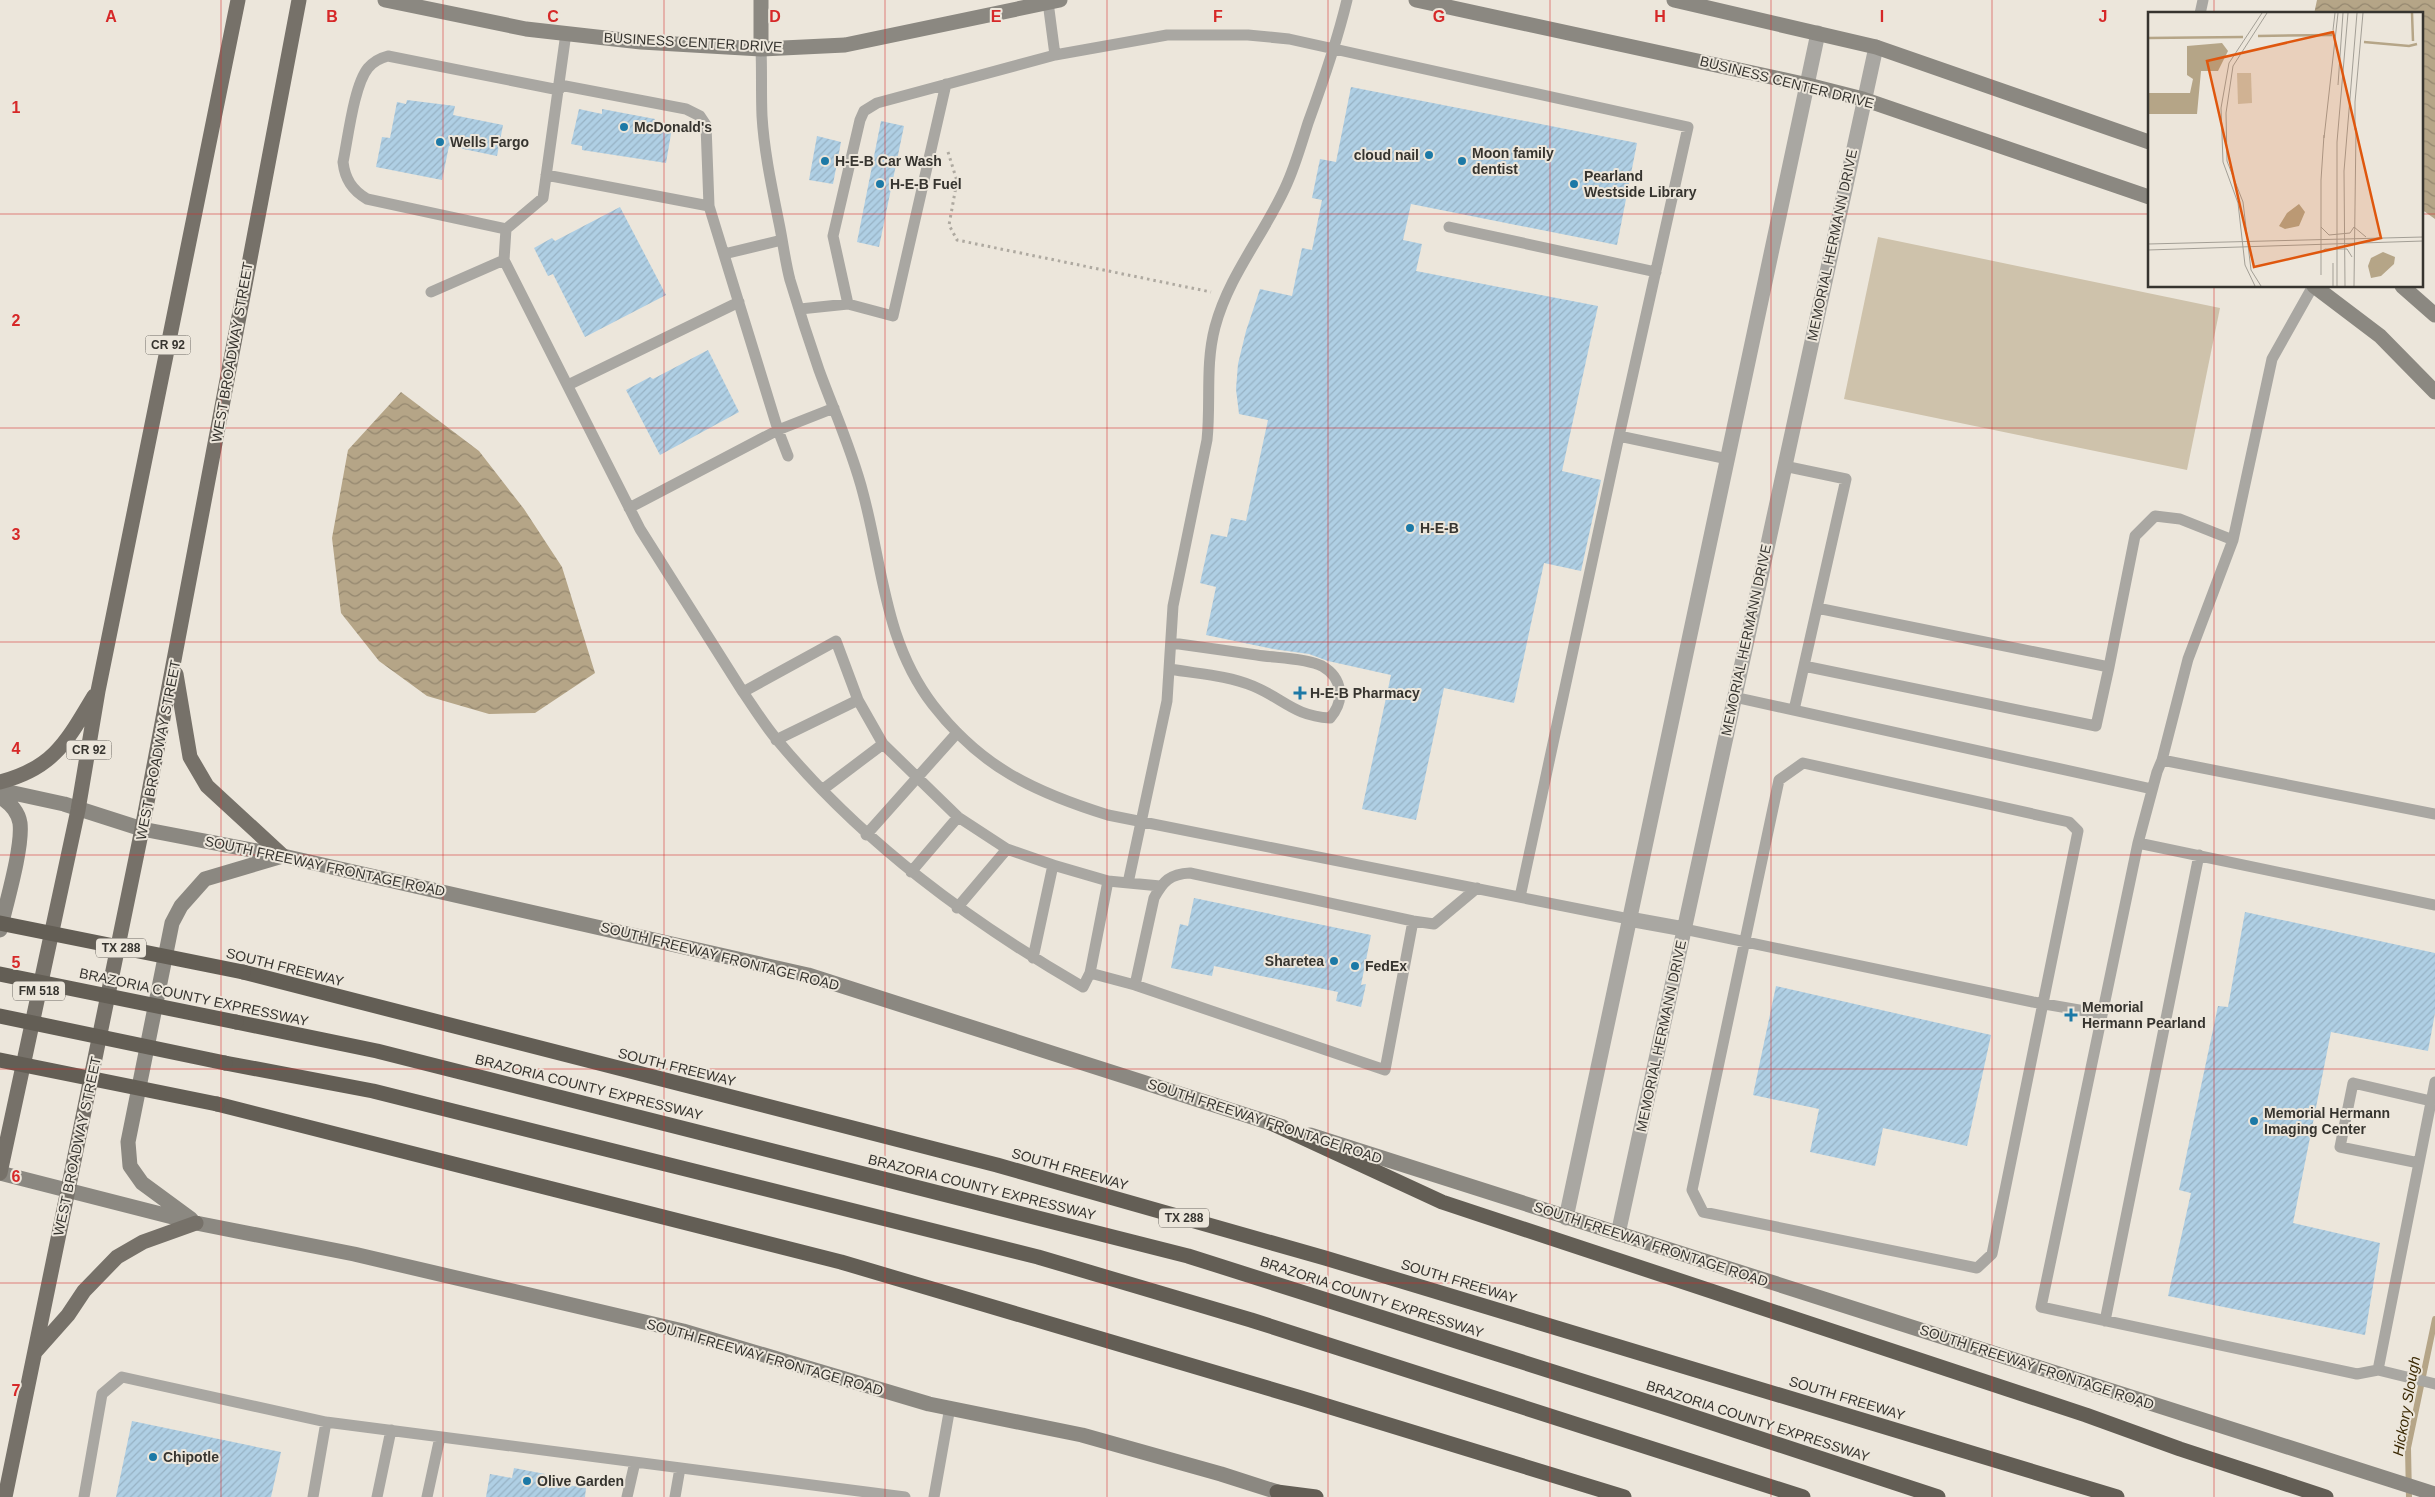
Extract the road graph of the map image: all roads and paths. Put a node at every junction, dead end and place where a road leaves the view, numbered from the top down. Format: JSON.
{"nodes":[{"id":1,"x":238,"y":0,"type":"edge"},
{"id":2,"x":299,"y":0,"type":"edge"},
{"id":3,"x":385,"y":0,"type":"edge"},
{"id":4,"x":762,"y":0,"type":"edge"},
{"id":5,"x":1347,"y":0,"type":"edge"},
{"id":6,"x":1416,"y":0,"type":"edge"},
{"id":7,"x":1674,"y":0,"type":"edge"},
{"id":8,"x":1052,"y":1,"type":"edge"},
{"id":9,"x":566,"y":33,"type":"junction"},
{"id":10,"x":1818,"y":33,"type":"junction"},
{"id":11,"x":1335,"y":47,"type":"junction"},
{"id":12,"x":1876,"y":47,"type":"junction"},
{"id":13,"x":761,"y":48,"type":"junction"},
{"id":14,"x":1055,"y":55,"type":"junction"},
{"id":15,"x":946,"y":84,"type":"junction"},
{"id":16,"x":1808,"y":84,"type":"junction"},
{"id":17,"x":559,"y":88,"type":"junction"},
{"id":18,"x":1864,"y":99,"type":"junction"},
{"id":19,"x":2148,"y":142,"type":"edge"},
{"id":20,"x":946,"y":148,"type":"dead end"},
{"id":21,"x":546,"y":175,"type":"junction"},
{"id":22,"x":2148,"y":197,"type":"edge"},
{"id":23,"x":709,"y":206,"type":"junction"},
{"id":24,"x":1449,"y":227,"type":"dead end"},
{"id":25,"x":506,"y":229,"type":"junction"},
{"id":26,"x":782,"y":240,"type":"junction"},
{"id":27,"x":724,"y":254,"type":"junction"},
{"id":28,"x":504,"y":260,"type":"junction"},
{"id":29,"x":1656,"y":272,"type":"junction"},
{"id":30,"x":2312,"y":288,"type":"edge"},
{"id":31,"x":2316,"y":288,"type":"edge"},
{"id":32,"x":2404,"y":288,"type":"edge"},
{"id":33,"x":431,"y":292,"type":"dead end"},
{"id":34,"x":1225,"y":295,"type":"junction"},
{"id":35,"x":739,"y":302,"type":"junction"},
{"id":36,"x":848,"y":304,"type":"junction"},
{"id":37,"x":800,"y":309,"type":"junction"},
{"id":38,"x":2435,"y":315,"type":"edge"},
{"id":39,"x":568,"y":386,"type":"junction"},
{"id":40,"x":2435,"y":392,"type":"edge"},
{"id":41,"x":834,"y":408,"type":"junction"},
{"id":42,"x":778,"y":430,"type":"junction"},
{"id":43,"x":1619,"y":436,"type":"junction"},
{"id":44,"x":788,"y":456,"type":"dead end"},
{"id":45,"x":1728,"y":459,"type":"junction"},
{"id":46,"x":1784,"y":466,"type":"junction"},
{"id":47,"x":629,"y":508,"type":"junction"},
{"id":48,"x":2233,"y":540,"type":"junction"},
{"id":49,"x":1817,"y":608,"type":"junction"},
{"id":50,"x":1172,"y":642,"type":"junction"},
{"id":51,"x":174,"y":665,"type":"junction"},
{"id":52,"x":1804,"y":666,"type":"junction"},
{"id":53,"x":2108,"y":668,"type":"junction"},
{"id":54,"x":1170,"y":670,"type":"junction"},
{"id":55,"x":98,"y":691,"type":"junction"},
{"id":56,"x":743,"y":692,"type":"junction"},
{"id":57,"x":1734,"y":697,"type":"junction"},
{"id":58,"x":858,"y":700,"type":"junction"},
{"id":59,"x":1794,"y":710,"type":"junction"},
{"id":60,"x":957,"y":733,"type":"junction"},
{"id":61,"x":776,"y":740,"type":"junction"},
{"id":62,"x":883,"y":744,"type":"junction"},
{"id":63,"x":2162,"y":760,"type":"junction"},
{"id":64,"x":917,"y":778,"type":"junction"},
{"id":65,"x":0,"y":782,"type":"edge"},
{"id":66,"x":2152,"y":789,"type":"junction"},
{"id":67,"x":0,"y":790,"type":"edge"},
{"id":68,"x":822,"y":790,"type":"junction"},
{"id":69,"x":0,"y":796,"type":"edge"},
{"id":70,"x":78,"y":810,"type":"junction"},
{"id":71,"x":2435,"y":814,"type":"edge"},
{"id":72,"x":958,"y":817,"type":"junction"},
{"id":73,"x":1142,"y":820,"type":"junction"},
{"id":74,"x":142,"y":829,"type":"junction"},
{"id":75,"x":866,"y":835,"type":"junction"},
{"id":76,"x":2138,"y":842,"type":"junction"},
{"id":77,"x":1007,"y":849,"type":"junction"},
{"id":78,"x":2199,"y":855,"type":"junction"},
{"id":79,"x":283,"y":856,"type":"junction"},
{"id":80,"x":1054,"y":865,"type":"junction"},
{"id":81,"x":911,"y":872,"type":"junction"},
{"id":82,"x":1108,"y":881,"type":"junction"},
{"id":83,"x":1128,"y":882,"type":"junction"},
{"id":84,"x":1160,"y":886,"type":"junction"},
{"id":85,"x":1477,"y":888,"type":"junction"},
{"id":86,"x":1520,"y":897,"type":"junction"},
{"id":87,"x":2435,"y":905,"type":"edge"},
{"id":88,"x":958,"y":908,"type":"junction"},
{"id":89,"x":1629,"y":918,"type":"junction"},
{"id":90,"x":1414,"y":921,"type":"junction"},
{"id":91,"x":0,"y":923,"type":"edge"},
{"id":92,"x":1684,"y":929,"type":"junction"},
{"id":93,"x":0,"y":930,"type":"edge"},
{"id":94,"x":1746,"y":942,"type":"junction"},
{"id":95,"x":1033,"y":958,"type":"junction"},
{"id":96,"x":1090,"y":973,"type":"junction"},
{"id":97,"x":0,"y":974,"type":"edge"},
{"id":98,"x":1135,"y":985,"type":"junction"},
{"id":99,"x":2043,"y":1003,"type":"junction"},
{"id":100,"x":2102,"y":1014,"type":"junction"},
{"id":101,"x":0,"y":1016,"type":"edge"},
{"id":102,"x":0,"y":1060,"type":"edge"},
{"id":103,"x":2435,"y":1082,"type":"edge"},
{"id":104,"x":2431,"y":1101,"type":"junction"},
{"id":105,"x":1271,"y":1123,"type":"junction"},
{"id":106,"x":2419,"y":1163,"type":"junction"},
{"id":107,"x":0,"y":1173,"type":"edge"},
{"id":108,"x":69,"y":1191,"type":"junction"},
{"id":109,"x":1566,"y":1218,"type":"junction"},
{"id":110,"x":196,"y":1223,"type":"junction"},
{"id":111,"x":1618,"y":1234,"type":"junction"},
{"id":112,"x":2105,"y":1321,"type":"junction"},
{"id":113,"x":35,"y":1352,"type":"junction"},
{"id":114,"x":2378,"y":1370,"type":"junction"},
{"id":115,"x":2435,"y":1384,"type":"edge"},
{"id":116,"x":950,"y":1407,"type":"junction"},
{"id":117,"x":326,"y":1422,"type":"junction"},
{"id":118,"x":392,"y":1430,"type":"junction"},
{"id":119,"x":440,"y":1437,"type":"junction"},
{"id":120,"x":635,"y":1462,"type":"junction"},
{"id":121,"x":680,"y":1468,"type":"junction"},
{"id":122,"x":1277,"y":1492,"type":"junction"},
{"id":123,"x":2435,"y":1494,"type":"edge"},
{"id":124,"x":869,"y":1495,"type":"edge"},
{"id":125,"x":5,"y":1497,"type":"edge"},
{"id":126,"x":84,"y":1497,"type":"edge"},
{"id":127,"x":313,"y":1497,"type":"edge"},
{"id":128,"x":377,"y":1497,"type":"edge"},
{"id":129,"x":427,"y":1497,"type":"edge"},
{"id":130,"x":628,"y":1497,"type":"edge"},
{"id":131,"x":675,"y":1497,"type":"edge"},
{"id":132,"x":905,"y":1497,"type":"edge"},
{"id":133,"x":934,"y":1497,"type":"edge"},
{"id":134,"x":1294,"y":1497,"type":"edge"},
{"id":135,"x":1316,"y":1497,"type":"edge"},
{"id":136,"x":1624,"y":1497,"type":"edge"},
{"id":137,"x":1803,"y":1497,"type":"edge"},
{"id":138,"x":1938,"y":1497,"type":"edge"},
{"id":139,"x":2117,"y":1497,"type":"edge"},
{"id":140,"x":2326,"y":1497,"type":"edge"}],
"edges":[{"from":1,"to":55,"type":"main road","number":"CR 92"},
{"from":2,"to":51,"type":"main road","name":"WEST BROADWAY STREET"},
{"from":3,"to":9,"type":"main road","name":"BUSINESS CENTER DRIVE"},
{"from":4,"to":13,"type":"main road"},
{"from":5,"to":11,"type":"lane"},
{"from":6,"to":16,"type":"main road","name":"BUSINESS CENTER DRIVE"},
{"from":7,"to":10,"type":"main road"},
{"from":8,"to":13,"type":"main road","name":"BUSINESS CENTER DRIVE"},
{"from":8,"to":14,"type":"lane"},
{"from":9,"to":13,"type":"main road","name":"BUSINESS CENTER DRIVE"},
{"from":9,"to":17,"type":"lane"},
{"from":10,"to":12,"type":"main road"},
{"from":10,"to":16,"type":"street"},
{"from":11,"to":14,"type":"lane"},
{"from":11,"to":29,"type":"lane"},
{"from":11,"to":34,"type":"lane"},
{"from":12,"to":18,"type":"street","name":"MEMORIAL HERMANN DRIVE"},
{"from":12,"to":19,"type":"main road"},
{"from":13,"to":26,"type":"lane"},
{"from":14,"to":15,"type":"lane"},
{"from":15,"to":36,"type":"lane"},
{"from":15,"to":36,"type":"lane"},
{"from":16,"to":18,"type":"main road","name":"BUSINESS CENTER DRIVE"},
{"from":16,"to":45,"type":"street"},
{"from":17,"to":21,"type":"lane"},
{"from":17,"to":23,"type":"lane"},
{"from":17,"to":25,"type":"lane"},
{"from":18,"to":22,"type":"main road","name":"BUSINESS CENTER DRIVE"},
{"from":18,"to":46,"type":"street","name":"MEMORIAL HERMANN DRIVE"},
{"from":20,"to":34,"type":"path"},
{"from":21,"to":23,"type":"lane"},
{"from":21,"to":25,"type":"lane"},
{"from":23,"to":27,"type":"lane"},
{"from":24,"to":29,"type":"lane"},
{"from":25,"to":28,"type":"lane"},
{"from":26,"to":27,"type":"lane"},
{"from":26,"to":37,"type":"lane"},
{"from":27,"to":35,"type":"lane"},
{"from":28,"to":33,"type":"lane"},
{"from":28,"to":39,"type":"lane"},
{"from":29,"to":43,"type":"lane"},
{"from":30,"to":48,"type":"lane"},
{"from":31,"to":40,"type":"main road"},
{"from":32,"to":38,"type":"main road"},
{"from":34,"to":50,"type":"lane"},
{"from":35,"to":39,"type":"lane"},
{"from":35,"to":42,"type":"lane"},
{"from":36,"to":37,"type":"lane"},
{"from":37,"to":41,"type":"lane"},
{"from":39,"to":47,"type":"lane"},
{"from":41,"to":42,"type":"lane"},
{"from":41,"to":60,"type":"lane"},
{"from":42,"to":44,"type":"lane"},
{"from":42,"to":47,"type":"lane"},
{"from":43,"to":45,"type":"lane"},
{"from":43,"to":86,"type":"lane"},
{"from":45,"to":89,"type":"street"},
{"from":46,"to":49,"type":"lane"},
{"from":46,"to":57,"type":"street","name":"MEMORIAL HERMANN DRIVE"},
{"from":47,"to":56,"type":"lane"},
{"from":48,"to":53,"type":"lane"},
{"from":48,"to":63,"type":"lane"},
{"from":49,"to":52,"type":"lane"},
{"from":49,"to":53,"type":"lane"},
{"from":50,"to":54,"type":"lane"},
{"from":50,"to":54,"type":"lane"},
{"from":51,"to":74,"type":"main road","name":"WEST BROADWAY STREET"},
{"from":51,"to":79,"type":"main road"},
{"from":52,"to":53,"type":"lane"},
{"from":52,"to":59,"type":"lane"},
{"from":54,"to":73,"type":"lane"},
{"from":55,"to":65,"type":"main road"},
{"from":55,"to":70,"type":"main road","number":"CR 92"},
{"from":56,"to":58,"type":"lane"},
{"from":56,"to":61,"type":"lane"},
{"from":57,"to":59,"type":"lane"},
{"from":57,"to":92,"type":"street","name":"MEMORIAL HERMANN DRIVE"},
{"from":58,"to":61,"type":"lane"},
{"from":58,"to":62,"type":"lane"},
{"from":59,"to":66,"type":"lane"},
{"from":60,"to":64,"type":"lane"},
{"from":60,"to":73,"type":"lane"},
{"from":61,"to":68,"type":"lane"},
{"from":62,"to":64,"type":"lane"},
{"from":62,"to":68,"type":"lane"},
{"from":63,"to":66,"type":"lane"},
{"from":63,"to":71,"type":"lane"},
{"from":64,"to":72,"type":"lane"},
{"from":64,"to":75,"type":"lane"},
{"from":66,"to":76,"type":"lane"},
{"from":67,"to":70,"type":"main road","name":"SOUTH FREEWAY FRONTAGE ROAD"},
{"from":68,"to":75,"type":"lane"},
{"from":69,"to":93,"type":"main road"},
{"from":70,"to":74,"type":"main road","name":"SOUTH FREEWAY FRONTAGE ROAD"},
{"from":70,"to":107,"type":"main road","number":"FM 518"},
{"from":72,"to":77,"type":"lane"},
{"from":72,"to":81,"type":"lane"},
{"from":73,"to":83,"type":"lane"},
{"from":73,"to":85,"type":"lane"},
{"from":74,"to":79,"type":"main road","name":"SOUTH FREEWAY FRONTAGE ROAD"},
{"from":74,"to":108,"type":"main road","name":"WEST BROADWAY STREET"},
{"from":75,"to":81,"type":"lane"},
{"from":76,"to":78,"type":"lane"},
{"from":76,"to":100,"type":"lane"},
{"from":77,"to":80,"type":"lane"},
{"from":77,"to":88,"type":"lane"},
{"from":78,"to":87,"type":"lane"},
{"from":78,"to":112,"type":"lane"},
{"from":79,"to":105,"type":"main road","name":"SOUTH FREEWAY FRONTAGE ROAD"},
{"from":79,"to":110,"type":"main road"},
{"from":80,"to":82,"type":"lane"},
{"from":80,"to":95,"type":"lane"},
{"from":81,"to":88,"type":"lane"},
{"from":82,"to":83,"type":"lane"},
{"from":82,"to":96,"type":"lane"},
{"from":83,"to":84,"type":"lane"},
{"from":84,"to":90,"type":"lane"},
{"from":84,"to":98,"type":"lane"},
{"from":85,"to":86,"type":"lane"},
{"from":85,"to":90,"type":"lane"},
{"from":86,"to":89,"type":"lane"},
{"from":88,"to":95,"type":"lane"},
{"from":89,"to":92,"type":"street"},
{"from":89,"to":109,"type":"street"},
{"from":90,"to":98,"type":"lane"},
{"from":91,"to":139,"type":"highway","name":"SOUTH FREEWAY","number":"TX 288","bridge":true},
{"from":92,"to":94,"type":"lane"},
{"from":92,"to":111,"type":"street","name":"MEMORIAL HERMANN DRIVE"},
{"from":94,"to":99,"type":"lane"},
{"from":94,"to":99,"type":"lane"},
{"from":94,"to":99,"type":"lane"},
{"from":95,"to":96,"type":"lane"},
{"from":96,"to":98,"type":"lane"},
{"from":97,"to":138,"type":"highway","name":"BRAZORIA COUNTY EXPRESSWAY","bridge":true},
{"from":99,"to":100,"type":"lane"},
{"from":100,"to":112,"type":"lane"},
{"from":101,"to":137,"type":"highway","bridge":true},
{"from":102,"to":136,"type":"highway","bridge":true},
{"from":103,"to":104,"type":"lane"},
{"from":104,"to":106,"type":"lane"},
{"from":104,"to":106,"type":"lane"},
{"from":105,"to":109,"type":"main road","name":"SOUTH FREEWAY FRONTAGE ROAD"},
{"from":105,"to":140,"type":"highway"},
{"from":106,"to":114,"type":"lane"},
{"from":107,"to":108,"type":"main road","name":"SOUTH FREEWAY FRONTAGE ROAD"},
{"from":108,"to":110,"type":"main road","name":"SOUTH FREEWAY FRONTAGE ROAD"},
{"from":108,"to":113,"type":"main road","name":"WEST BROADWAY STREET"},
{"from":109,"to":111,"type":"main road","name":"SOUTH FREEWAY FRONTAGE ROAD"},
{"from":110,"to":113,"type":"main road"},
{"from":110,"to":116,"type":"main road","name":"SOUTH FREEWAY FRONTAGE ROAD"},
{"from":111,"to":123,"type":"main road","name":"SOUTH FREEWAY FRONTAGE ROAD"},
{"from":112,"to":114,"type":"lane"},
{"from":113,"to":125,"type":"main road","name":"WEST BROADWAY STREET"},
{"from":114,"to":115,"type":"lane"},
{"from":116,"to":122,"type":"main road","name":"SOUTH FREEWAY FRONTAGE ROAD"},
{"from":116,"to":133,"type":"lane"},
{"from":117,"to":118,"type":"lane"},
{"from":117,"to":126,"type":"lane"},
{"from":117,"to":127,"type":"lane"},
{"from":118,"to":119,"type":"lane"},
{"from":118,"to":128,"type":"lane"},
{"from":119,"to":120,"type":"lane"},
{"from":119,"to":129,"type":"lane"},
{"from":120,"to":121,"type":"lane"},
{"from":120,"to":130,"type":"lane"},
{"from":121,"to":124,"type":"lane"},
{"from":121,"to":131,"type":"lane"},
{"from":122,"to":134,"type":"main road","name":"SOUTH FREEWAY FRONTAGE ROAD"},
{"from":122,"to":135,"type":"highway"},
{"from":124,"to":132,"type":"lane"}]}
